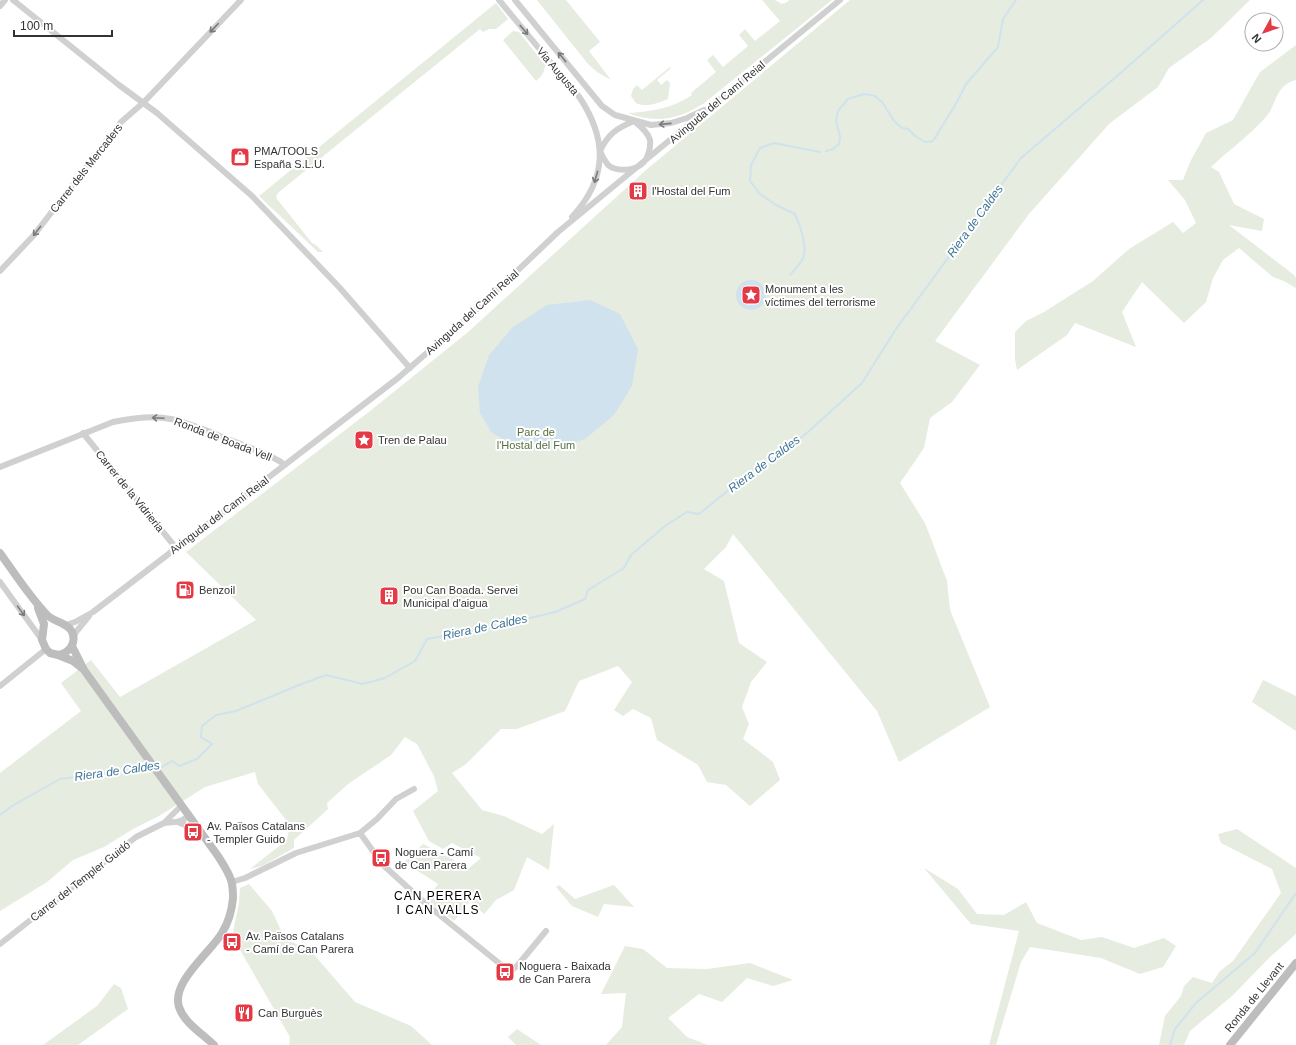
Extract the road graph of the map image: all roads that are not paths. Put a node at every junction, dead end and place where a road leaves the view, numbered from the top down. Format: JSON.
{"nodes":[{"id":1,"x":5,"y":0,"type":"edge"},
{"id":2,"x":14,"y":0,"type":"edge"},
{"id":3,"x":241,"y":0,"type":"edge"},
{"id":4,"x":499,"y":0,"type":"edge"},
{"id":5,"x":515,"y":0,"type":"edge"},
{"id":6,"x":840,"y":0,"type":"edge"},
{"id":7,"x":0,"y":6,"type":"edge"},
{"id":8,"x":143,"y":103,"type":"junction"},
{"id":9,"x":714,"y":105,"type":"junction"},
{"id":10,"x":634,"y":121,"type":"junction"},
{"id":11,"x":600,"y":151,"type":"junction"},
{"id":12,"x":643,"y":164,"type":"junction"},
{"id":13,"x":558,"y":232,"type":"junction"},
{"id":14,"x":0,"y":271,"type":"edge"},
{"id":15,"x":410,"y":368,"type":"junction"},
{"id":16,"x":83,"y":433,"type":"junction"},
{"id":17,"x":285,"y":465,"type":"junction"},
{"id":18,"x":0,"y":467,"type":"edge"},
{"id":19,"x":176,"y":548,"type":"junction"},
{"id":20,"x":0,"y":553,"type":"edge"},
{"id":21,"x":0,"y":582,"type":"edge"},
{"id":22,"x":37,"y":604,"type":"junction"},
{"id":23,"x":93,"y":612,"type":"junction"},
{"id":24,"x":63,"y":624,"type":"junction"},
{"id":25,"x":43,"y":636,"type":"junction"},
{"id":26,"x":73,"y":642,"type":"junction"},
{"id":27,"x":46,"y":649,"type":"junction"},
{"id":28,"x":58,"y":655,"type":"junction"},
{"id":29,"x":84,"y":670,"type":"junction"},
{"id":30,"x":0,"y":686,"type":"edge"},
{"id":31,"x":414,"y":790,"type":"dead end"},
{"id":32,"x":182,"y":805,"type":"junction"},
{"id":33,"x":189,"y":814,"type":"junction"},
{"id":34,"x":178,"y":822,"type":"junction"},
{"id":35,"x":164,"y":823,"type":"junction"},
{"id":36,"x":202,"y":832,"type":"junction"},
{"id":37,"x":360,"y":833,"type":"junction"},
{"id":38,"x":232,"y":882,"type":"junction"},
{"id":39,"x":546,"y":931,"type":"dead end"},
{"id":40,"x":0,"y":944,"type":"edge"},
{"id":41,"x":1296,"y":963,"type":"edge"},
{"id":42,"x":214,"y":1045,"type":"edge"},
{"id":43,"x":1230,"y":1045,"type":"edge"}],
"edges":[{"from":1,"to":7,"type":"street"},
{"from":2,"to":8,"type":"street"},
{"from":3,"to":8,"type":"street","name":"Carrer dels Mercaders","one_way":true},
{"from":4,"to":11,"type":"street","name":"Via Augusta","one_way":true},
{"from":10,"to":5,"type":"street","name":"Via Augusta","one_way":true},
{"from":6,"to":9,"type":"street","name":"Avinguda del Camí Reial"},
{"from":8,"to":14,"type":"street","name":"Carrer dels Mercaders","one_way":true},
{"from":8,"to":15,"type":"street"},
{"from":9,"to":10,"type":"street","name":"Via Augusta","one_way":true},
{"from":9,"to":12,"type":"street","name":"Avinguda del Camí Reial"},
{"from":10,"to":11,"type":"street","name":"Via Augusta"},
{"from":10,"to":12,"type":"street"},
{"from":11,"to":12,"type":"street","name":"Via Augusta"},
{"from":11,"to":13,"type":"street","name":"Via Augusta","one_way":true},
{"from":12,"to":13,"type":"street","name":"Avinguda del Camí Reial"},
{"from":13,"to":15,"type":"street","name":"Avinguda del Camí Reial"},
{"from":15,"to":17,"type":"street","name":"Avinguda del Camí Reial"},
{"from":17,"to":16,"type":"street","name":"Ronda de Boada Vell","one_way":true},
{"from":16,"to":18,"type":"street","name":"Ronda de Boada Vell"},
{"from":16,"to":19,"type":"street","name":"Carrer de la Vidrieria"},
{"from":17,"to":19,"type":"street","name":"Avinguda del Camí Reial"},
{"from":19,"to":23,"type":"street","name":"Avinguda del Camí Reial"},
{"from":20,"to":22,"type":"main road"},
{"from":21,"to":25,"type":"street","one_way":true},
{"from":22,"to":24,"type":"main road"},
{"from":22,"to":25,"type":"main road"},
{"from":23,"to":24,"type":"street","name":"Avinguda del Camí Reial"},
{"from":23,"to":26,"type":"street","name":"Avinguda del Camí Reial"},
{"from":24,"to":25,"type":"main road"},
{"from":24,"to":26,"type":"main road"},
{"from":25,"to":27,"type":"main road"},
{"from":26,"to":28,"type":"main road"},
{"from":26,"to":29,"type":"main road"},
{"from":27,"to":28,"type":"main road"},
{"from":27,"to":30,"type":"street"},
{"from":28,"to":29,"type":"main road"},
{"from":29,"to":32,"type":"main road"},
{"from":31,"to":37,"type":"street"},
{"from":32,"to":33,"type":"main road"},
{"from":32,"to":35,"type":"street","name":"Carrer del Templer Guidó"},
{"from":33,"to":34,"type":"street"},
{"from":33,"to":36,"type":"main road"},
{"from":34,"to":35,"type":"street","name":"Carrer del Templer Guidó"},
{"from":34,"to":36,"type":"street","name":"Carrer del Templer Guidó"},
{"from":35,"to":40,"type":"street","name":"Carrer del Templer Guidó"},
{"from":36,"to":38,"type":"main road"},
{"from":37,"to":38,"type":"street"},
{"from":37,"to":39,"type":"street"},
{"from":38,"to":42,"type":"main road"},
{"from":41,"to":43,"type":"main road","name":"Ronda de Llevant"}]}
